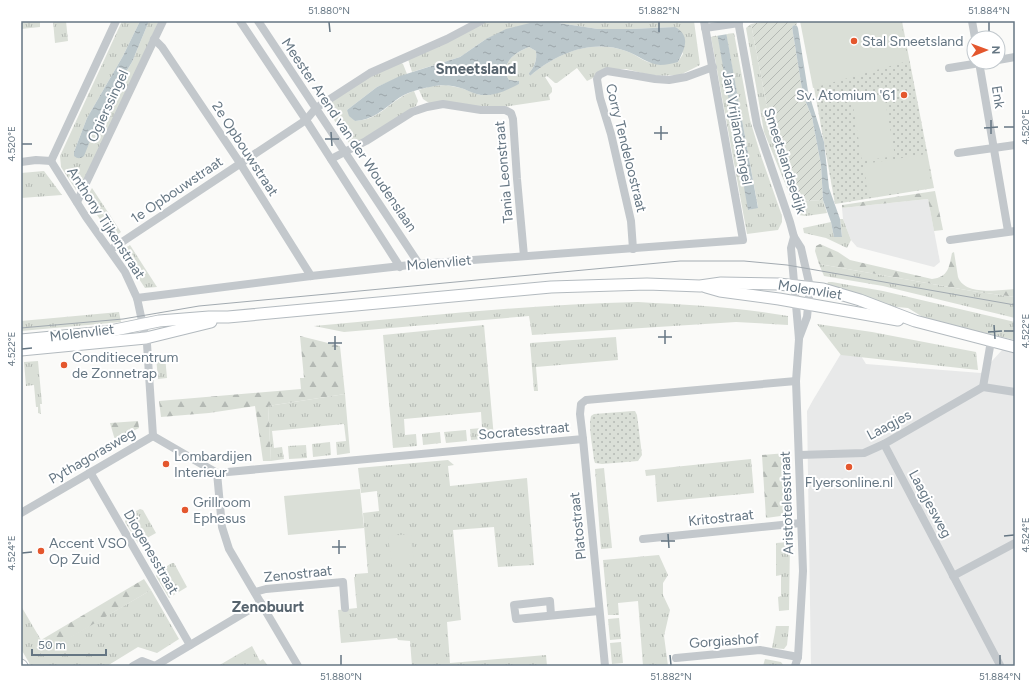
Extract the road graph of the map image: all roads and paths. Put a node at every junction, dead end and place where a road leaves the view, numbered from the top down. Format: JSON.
{"nodes":[{"id":1,"x":116,"y":21,"type":"edge"},
{"id":2,"x":163,"y":21,"type":"edge"},
{"id":3,"x":240,"y":21,"type":"edge"},
{"id":4,"x":258,"y":21,"type":"edge"},
{"id":5,"x":481,"y":21,"type":"edge"},
{"id":6,"x":736,"y":23,"type":"edge"},
{"id":7,"x":707,"y":26,"type":"edge"},
{"id":8,"x":154,"y":39,"type":"junction"},
{"id":9,"x":966,"y":65,"type":"edge"},
{"id":10,"x":713,"y":67,"type":"junction"},
{"id":11,"x":949,"y":68,"type":"dead end"},
{"id":12,"x":983,"y":70,"type":"edge"},
{"id":13,"x":316,"y":108,"type":"junction"},
{"id":14,"x":306,"y":120,"type":"junction"},
{"id":15,"x":1015,"y":145,"type":"edge"},
{"id":16,"x":994,"y":149,"type":"junction"},
{"id":17,"x":345,"y":152,"type":"junction"},
{"id":18,"x":958,"y":153,"type":"dead end"},
{"id":19,"x":331,"y":159,"type":"junction"},
{"id":20,"x":50,"y":161,"type":"junction"},
{"id":21,"x":21,"y":162,"type":"edge"},
{"id":22,"x":240,"y":163,"type":"junction"},
{"id":23,"x":77,"y":202,"type":"junction"},
{"id":24,"x":1012,"y":231,"type":"edge"},
{"id":25,"x":794,"y":237,"type":"junction"},
{"id":26,"x":743,"y":240,"type":"joint"},
{"id":27,"x":950,"y":240,"type":"dead end"},
{"id":28,"x":633,"y":249,"type":"junction"},
{"id":29,"x":110,"y":250,"type":"junction"},
{"id":30,"x":524,"y":256,"type":"junction"},
{"id":31,"x":419,"y":264,"type":"junction"},
{"id":32,"x":400,"y":267,"type":"junction"},
{"id":33,"x":311,"y":276,"type":"junction"},
{"id":34,"x":700,"y":286,"type":"junction"},
{"id":35,"x":794,"y":286,"type":"junction"},
{"id":36,"x":810,"y":287,"type":"junction"},
{"id":37,"x":137,"y":298,"type":"junction"},
{"id":38,"x":796,"y":302,"type":"junction"},
{"id":39,"x":809,"y":304,"type":"junction"},
{"id":40,"x":228,"y":316,"type":"junction"},
{"id":41,"x":915,"y":321,"type":"junction"},
{"id":42,"x":143,"y":324,"type":"junction"},
{"id":43,"x":146,"y":338,"type":"junction"},
{"id":44,"x":799,"y":339,"type":"junction"},
{"id":45,"x":21,"y":340,"type":"edge"},
{"id":46,"x":991,"y":341,"type":"junction"},
{"id":47,"x":1015,"y":347,"type":"edge"},
{"id":48,"x":21,"y":350,"type":"edge"},
{"id":49,"x":796,"y":381,"type":"junction"},
{"id":50,"x":983,"y":388,"type":"junction"},
{"id":51,"x":1015,"y":392,"type":"edge"},
{"id":52,"x":154,"y":436,"type":"junction"},
{"id":53,"x":583,"y":439,"type":"junction"},
{"id":54,"x":884,"y":444,"type":"junction"},
{"id":55,"x":799,"y":455,"type":"junction"},
{"id":56,"x":90,"y":472,"type":"junction"},
{"id":57,"x":217,"y":473,"type":"junction"},
{"id":58,"x":21,"y":513,"type":"edge"},
{"id":59,"x":801,"y":523,"type":"junction"},
{"id":60,"x":643,"y":539,"type":"dead end"},
{"id":61,"x":1015,"y":543,"type":"edge"},
{"id":62,"x":953,"y":576,"type":"junction"},
{"id":63,"x":255,"y":592,"type":"junction"},
{"id":64,"x":261,"y":603,"type":"junction"},
{"id":65,"x":345,"y":608,"type":"dead end"},
{"id":66,"x":599,"y":611,"type":"junction"},
{"id":67,"x":551,"y":615,"type":"dead end"},
{"id":68,"x":190,"y":645,"type":"junction"},
{"id":69,"x":798,"y":657,"type":"junction"},
{"id":70,"x":676,"y":658,"type":"dead end"},
{"id":71,"x":1000,"y":665,"type":"edge"},
{"id":72,"x":133,"y":666,"type":"edge"},
{"id":73,"x":155,"y":666,"type":"edge"},
{"id":74,"x":298,"y":666,"type":"edge"},
{"id":75,"x":605,"y":666,"type":"edge"},
{"id":76,"x":795,"y":666,"type":"edge"}],
"edges":[{"from":1,"to":20,"type":"street","name":"Ogierssingel"},
{"from":2,"to":8,"type":"street","name":"Ogierssingel"},
{"from":3,"to":14,"type":"street","name":"Meester Arend van der Woudenslaan"},
{"from":4,"to":13,"type":"street","name":"Meester Arend van der Woudenslaan"},
{"from":5,"to":13,"type":"street","name":"1e Opbouwstraat"},
{"from":6,"to":7,"type":"street","name":"Smeetslandsedijk"},
{"from":6,"to":25,"type":"street","name":"Smeetslandsedijk"},
{"from":7,"to":10,"type":"street","name":"Jan Vrijlandtsingel"},
{"from":8,"to":22,"type":"street","name":"2e Opbouwstraat"},
{"from":8,"to":23,"type":"street","name":"Ogierssingel"},
{"from":9,"to":11,"type":"street"},
{"from":10,"to":26,"type":"street","name":"Jan Vrijlandtsingel"},
{"from":10,"to":28,"type":"street","name":"Corry Tendeloostraat"},
{"from":12,"to":16,"type":"street","name":"Enk"},
{"from":13,"to":14,"type":"street","name":"1e Opbouwstraat"},
{"from":13,"to":17,"type":"street","name":"Meester Arend van der Woudenslaan"},
{"from":14,"to":19,"type":"street","name":"Meester Arend van der Woudenslaan"},
{"from":14,"to":22,"type":"street","name":"1e Opbouwstraat"},
{"from":15,"to":16,"type":"street"},
{"from":16,"to":18,"type":"street"},
{"from":16,"to":24,"type":"street","name":"Enk"},
{"from":17,"to":19,"type":"street","name":"Tania Leonstraat"},
{"from":17,"to":30,"type":"street","name":"Tania Leonstraat"},
{"from":17,"to":31,"type":"street","name":"Meester Arend van der Woudenslaan"},
{"from":19,"to":32,"type":"street","name":"Meester Arend van der Woudenslaan"},
{"from":20,"to":21,"type":"street"},
{"from":20,"to":23,"type":"street","name":"Anthony Tijkenstraat"},
{"from":22,"to":29,"type":"street","name":"1e Opbouwstraat"},
{"from":22,"to":33,"type":"street","name":"2e Opbouwstraat"},
{"from":23,"to":29,"type":"street","name":"Anthony Tijkenstraat"},
{"from":24,"to":27,"type":"street"},
{"from":25,"to":35,"type":"street","name":"Smeetslandsedijk"},
{"from":25,"to":36,"type":"street","name":"Smeetslandsedijk"},
{"from":26,"to":28,"type":"street","name":"Molenvliet"},
{"from":28,"to":30,"type":"street","name":"Molenvliet"},
{"from":29,"to":37,"type":"street","name":"Anthony Tijkenstraat"},
{"from":30,"to":31,"type":"street","name":"Molenvliet"},
{"from":31,"to":32,"type":"street","name":"Molenvliet"},
{"from":32,"to":33,"type":"street","name":"Molenvliet"},
{"from":33,"to":37,"type":"street","name":"Molenvliet"},
{"from":34,"to":35,"type":"main road","name":"Molenvliet"},
{"from":34,"to":38,"type":"main road","name":"Molenvliet"},
{"from":34,"to":40,"type":"main road","name":"Molenvliet"},
{"from":35,"to":36,"type":"main road","name":"Molenvliet"},
{"from":35,"to":38,"type":"street","name":"Smeetslandsedijk"},
{"from":36,"to":39,"type":"street","name":"Smeetslandsedijk"},
{"from":36,"to":41,"type":"main road","name":"Molenvliet"},
{"from":37,"to":42,"type":"street","name":"Anthony Tijkenstraat"},
{"from":38,"to":39,"type":"main road","name":"Molenvliet"},
{"from":38,"to":44,"type":"street","name":"Aristotelesstraat"},
{"from":39,"to":41,"type":"main road","name":"Molenvliet"},
{"from":39,"to":44,"type":"street","name":"Aristotelesstraat"},
{"from":40,"to":42,"type":"main road","name":"Molenvliet"},
{"from":40,"to":43,"type":"main road","name":"Molenvliet"},
{"from":41,"to":46,"type":"main road","name":"Molenvliet"},
{"from":42,"to":43,"type":"street"},
{"from":42,"to":45,"type":"main road","name":"Molenvliet"},
{"from":43,"to":48,"type":"main road","name":"Molenvliet"},
{"from":43,"to":52,"type":"street","name":"Pythagorasweg"},
{"from":44,"to":49,"type":"street","name":"Aristotelesstraat"},
{"from":46,"to":47,"type":"main road","name":"Molenvliet"},
{"from":46,"to":50,"type":"street"},
{"from":49,"to":53,"type":"street","name":"Socratesstraat"},
{"from":49,"to":55,"type":"street","name":"Aristotelesstraat"},
{"from":50,"to":51,"type":"street"},
{"from":50,"to":54,"type":"street","name":"Laagjes"},
{"from":52,"to":56,"type":"street","name":"Pythagorasweg"},
{"from":52,"to":57,"type":"street"},
{"from":53,"to":57,"type":"street","name":"Socratesstraat"},
{"from":53,"to":66,"type":"street","name":"Platostraat"},
{"from":54,"to":55,"type":"street","name":"Laagjes"},
{"from":54,"to":62,"type":"street","name":"Laagjesweg"},
{"from":55,"to":59,"type":"street","name":"Aristotelesstraat"},
{"from":56,"to":58,"type":"street","name":"Pythagorasweg"},
{"from":56,"to":68,"type":"street","name":"Diogenesstraat"},
{"from":57,"to":63,"type":"street","name":"Zenostraat"},
{"from":59,"to":60,"type":"street","name":"Kritostraat"},
{"from":59,"to":69,"type":"street","name":"Aristotelesstraat"},
{"from":61,"to":62,"type":"street"},
{"from":62,"to":71,"type":"street","name":"Laagjesweg"},
{"from":63,"to":64,"type":"street","name":"Zenostraat"},
{"from":63,"to":65,"type":"street","name":"Zenostraat"},
{"from":64,"to":68,"type":"street"},
{"from":64,"to":74,"type":"street","name":"Zenostraat"},
{"from":66,"to":67,"type":"street"},
{"from":66,"to":75,"type":"street","name":"Platostraat"},
{"from":68,"to":73,"type":"street"},
{"from":69,"to":70,"type":"street","name":"Gorgiashof"},
{"from":69,"to":76,"type":"street","name":"Aristotelesstraat"},
{"from":72,"to":73,"type":"street"}]}
